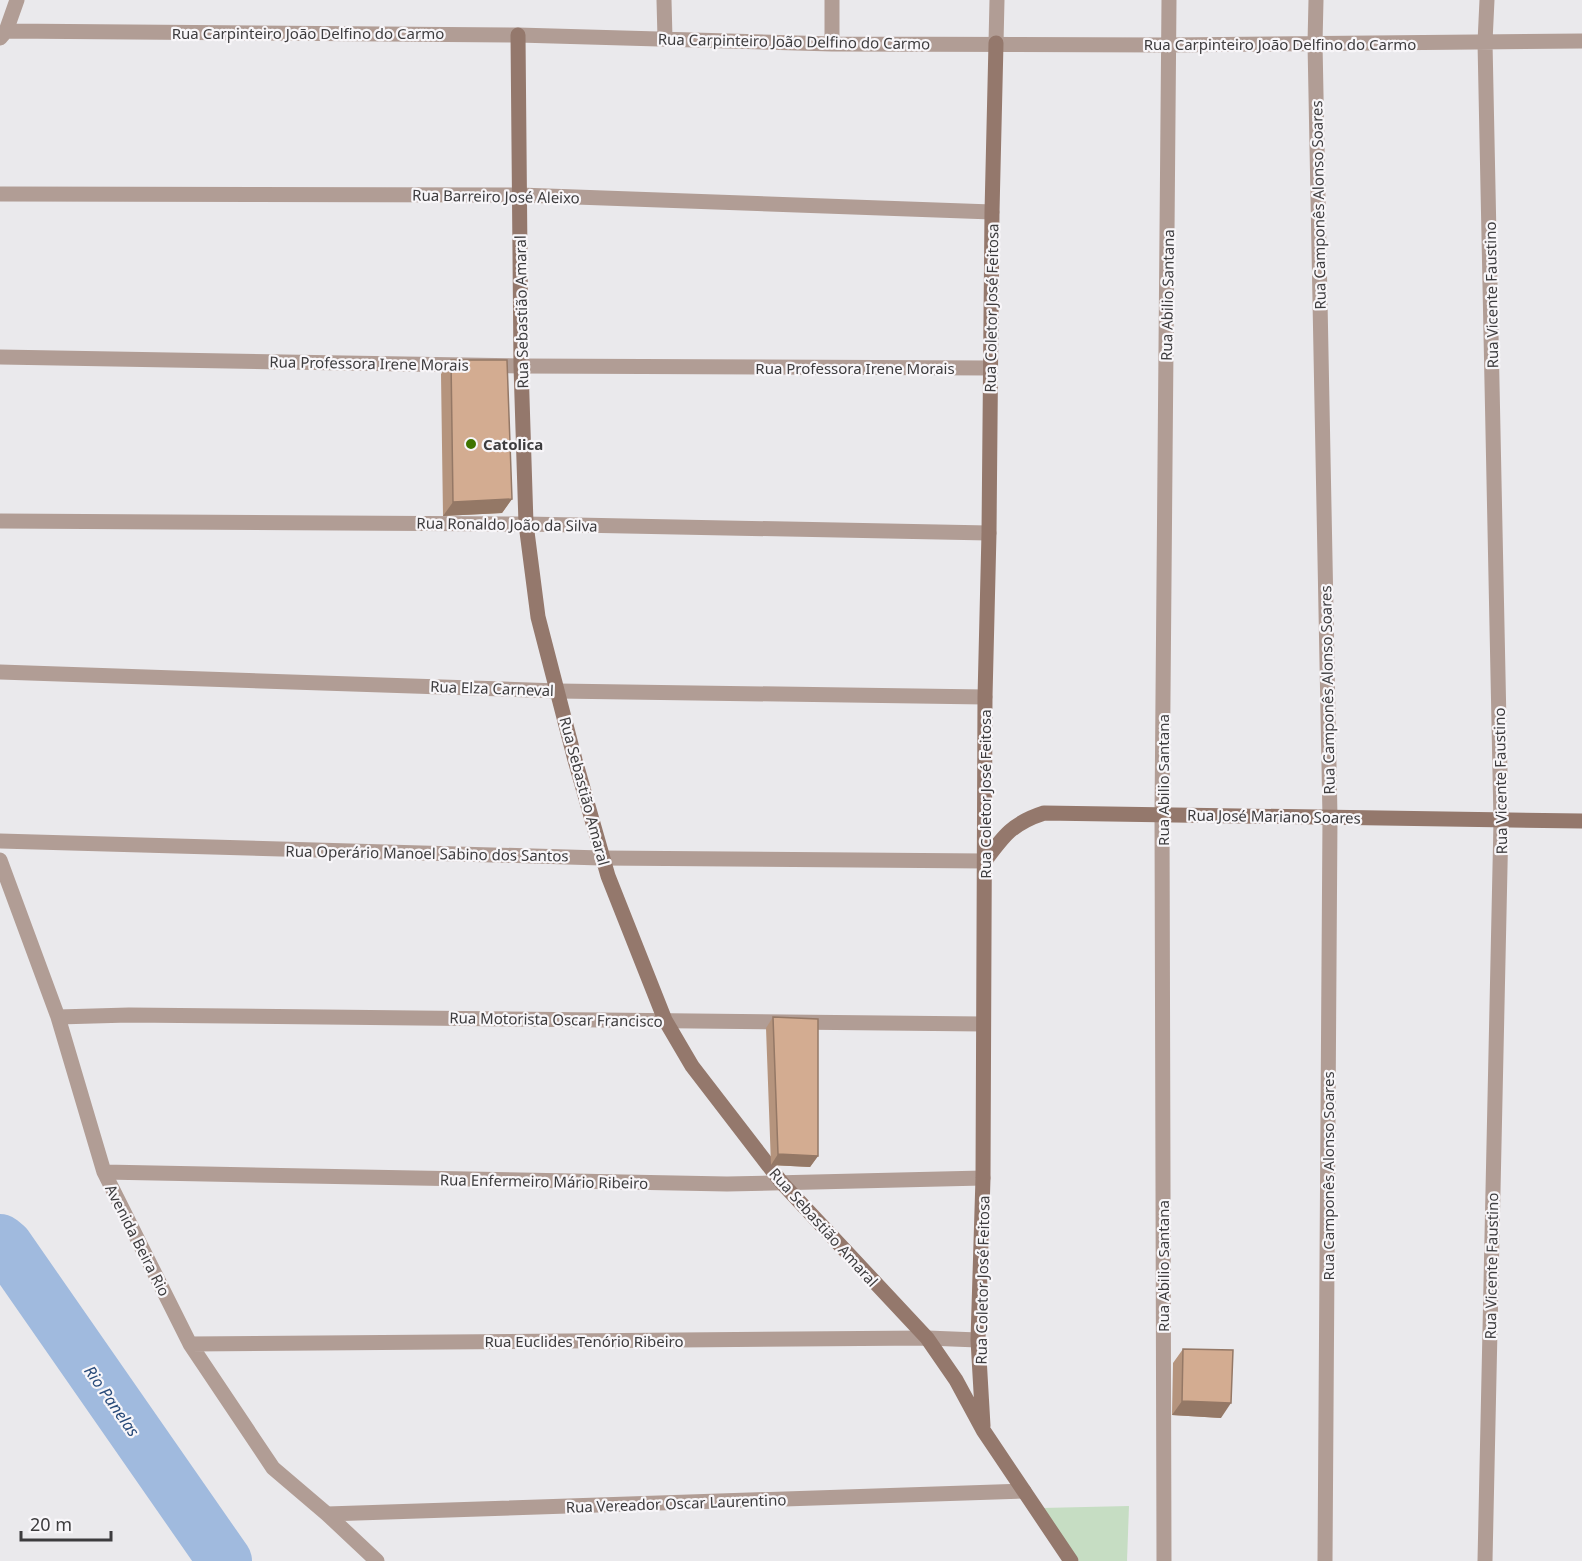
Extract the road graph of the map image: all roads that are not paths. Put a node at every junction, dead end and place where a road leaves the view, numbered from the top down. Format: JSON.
{"nodes":[{"id":1,"x":17,"y":0,"type":"edge"},
{"id":2,"x":664,"y":0,"type":"edge"},
{"id":3,"x":832,"y":0,"type":"edge"},
{"id":4,"x":997,"y":0,"type":"edge"},
{"id":5,"x":1169,"y":0,"type":"edge"},
{"id":6,"x":1316,"y":0,"type":"edge"},
{"id":7,"x":1487,"y":0,"type":"edge"},
{"id":8,"x":3,"y":35,"type":"edge"},
{"id":9,"x":518,"y":35,"type":"junction"},
{"id":10,"x":665,"y":38,"type":"junction"},
{"id":11,"x":1582,"y":41,"type":"edge"},
{"id":12,"x":1485,"y":42,"type":"junction"},
{"id":13,"x":996,"y":43,"type":"junction"},
{"id":14,"x":1315,"y":43,"type":"junction"},
{"id":15,"x":832,"y":44,"type":"junction"},
{"id":16,"x":1169,"y":45,"type":"junction"},
{"id":17,"x":0,"y":194,"type":"edge"},
{"id":18,"x":519,"y":195,"type":"junction"},
{"id":19,"x":992,"y":212,"type":"junction"},
{"id":20,"x":0,"y":357,"type":"edge"},
{"id":21,"x":521,"y":366,"type":"junction"},
{"id":22,"x":989,"y":368,"type":"junction"},
{"id":23,"x":0,"y":521,"type":"edge"},
{"id":24,"x":526,"y":524,"type":"junction"},
{"id":25,"x":989,"y":533,"type":"junction"},
{"id":26,"x":0,"y":672,"type":"edge"},
{"id":27,"x":558,"y":691,"type":"junction"},
{"id":28,"x":985,"y":697,"type":"junction"},
{"id":29,"x":1162,"y":813,"type":"junction"},
{"id":30,"x":1330,"y":817,"type":"junction"},
{"id":31,"x":1502,"y":821,"type":"junction"},
{"id":32,"x":1582,"y":821,"type":"edge"},
{"id":33,"x":0,"y":841,"type":"edge"},
{"id":34,"x":601,"y":858,"type":"junction"},
{"id":35,"x":0,"y":860,"type":"edge"},
{"id":36,"x":985,"y":861,"type":"junction"},
{"id":37,"x":58,"y":1017,"type":"junction"},
{"id":38,"x":665,"y":1020,"type":"junction"},
{"id":39,"x":983,"y":1024,"type":"junction"},
{"id":40,"x":104,"y":1172,"type":"junction"},
{"id":41,"x":983,"y":1178,"type":"junction"},
{"id":42,"x":782,"y":1183,"type":"junction"},
{"id":43,"x":927,"y":1338,"type":"junction"},
{"id":44,"x":978,"y":1340,"type":"junction"},
{"id":45,"x":190,"y":1344,"type":"junction"},
{"id":46,"x":983,"y":1430,"type":"junction"},
{"id":47,"x":1024,"y":1491,"type":"junction"},
{"id":48,"x":327,"y":1514,"type":"junction"},
{"id":49,"x":377,"y":1561,"type":"edge"},
{"id":50,"x":1071,"y":1561,"type":"edge"},
{"id":51,"x":1164,"y":1561,"type":"edge"},
{"id":52,"x":1325,"y":1561,"type":"edge"},
{"id":53,"x":1485,"y":1561,"type":"edge"}],
"edges":[{"from":1,"to":8,"type":"street"},
{"from":2,"to":10,"type":"street"},
{"from":3,"to":15,"type":"street"},
{"from":4,"to":13,"type":"street","name":"Rua Coletor José Feitosa"},
{"from":5,"to":16,"type":"street","name":"Rua Abilio Santana"},
{"from":6,"to":14,"type":"street","name":"Rua Camponês Alonso Soares"},
{"from":7,"to":12,"type":"street","name":"Rua Vicente Faustino"},
{"from":8,"to":9,"type":"street","name":"Rua Carpinteiro João Delfino do Carmo"},
{"from":9,"to":10,"type":"street","name":"Rua Carpinteiro João Delfino do Carmo"},
{"from":9,"to":18,"type":"street","name":"Rua Sebastião Amaral"},
{"from":10,"to":15,"type":"street","name":"Rua Carpinteiro João Delfino do Carmo"},
{"from":11,"to":12,"type":"street","name":"Rua Carpinteiro João Delfino do Carmo"},
{"from":12,"to":14,"type":"street","name":"Rua Carpinteiro João Delfino do Carmo"},
{"from":12,"to":31,"type":"street","name":"Rua Vicente Faustino"},
{"from":13,"to":15,"type":"street","name":"Rua Carpinteiro João Delfino do Carmo"},
{"from":13,"to":16,"type":"street","name":"Rua Carpinteiro João Delfino do Carmo"},
{"from":13,"to":19,"type":"street","name":"Rua Coletor José Feitosa"},
{"from":14,"to":16,"type":"street","name":"Rua Carpinteiro João Delfino do Carmo"},
{"from":14,"to":30,"type":"street","name":"Rua Camponês Alonso Soares"},
{"from":16,"to":29,"type":"street","name":"Rua Abilio Santana"},
{"from":17,"to":18,"type":"street","name":"Rua Barreiro José Aleixo"},
{"from":18,"to":19,"type":"street","name":"Rua Barreiro José Aleixo"},
{"from":18,"to":21,"type":"street","name":"Rua Sebastião Amaral"},
{"from":19,"to":22,"type":"street","name":"Rua Coletor José Feitosa"},
{"from":20,"to":21,"type":"street","name":"Rua Professora Irene Morais"},
{"from":21,"to":22,"type":"street","name":"Rua Professora Irene Morais"},
{"from":21,"to":24,"type":"street","name":"Rua Sebastião Amaral"},
{"from":22,"to":25,"type":"street","name":"Rua Coletor José Feitosa"},
{"from":23,"to":24,"type":"street","name":"Rua Ronaldo João da Silva"},
{"from":24,"to":25,"type":"street","name":"Rua Ronaldo João da Silva"},
{"from":24,"to":27,"type":"street","name":"Rua Sebastião Amaral"},
{"from":25,"to":28,"type":"street","name":"Rua Coletor José Feitosa"},
{"from":26,"to":27,"type":"street","name":"Rua Elza Carneval"},
{"from":27,"to":28,"type":"street","name":"Rua Elza Carneval"},
{"from":27,"to":34,"type":"street","name":"Rua Sebastião Amaral"},
{"from":28,"to":36,"type":"street","name":"Rua Coletor José Feitosa"},
{"from":29,"to":30,"type":"street","name":"Rua José Mariano Soares"},
{"from":29,"to":36,"type":"street","name":"Rua José Mariano Soares"},
{"from":29,"to":51,"type":"street","name":"Rua Abilio Santana"},
{"from":30,"to":31,"type":"street","name":"Rua José Mariano Soares"},
{"from":30,"to":52,"type":"street","name":"Rua Camponês Alonso Soares"},
{"from":31,"to":32,"type":"street","name":"Rua José Mariano Soares"},
{"from":31,"to":53,"type":"street","name":"Rua Vicente Faustino"},
{"from":33,"to":34,"type":"street","name":"Rua Operário Manoel Sabino dos Santos"},
{"from":34,"to":36,"type":"street","name":"Rua Operário Manoel Sabino dos Santos"},
{"from":34,"to":38,"type":"street","name":"Rua Sebastião Amaral"},
{"from":35,"to":37,"type":"street","name":"Avenida Beira Rio"},
{"from":36,"to":39,"type":"street","name":"Rua Coletor José Feitosa"},
{"from":37,"to":38,"type":"street","name":"Rua Motorista Oscar Francisco"},
{"from":37,"to":40,"type":"street","name":"Avenida Beira Rio"},
{"from":38,"to":39,"type":"street","name":"Rua Motorista Oscar Francisco"},
{"from":38,"to":42,"type":"street","name":"Rua Sebastião Amaral"},
{"from":39,"to":41,"type":"street","name":"Rua Coletor José Feitosa"},
{"from":40,"to":42,"type":"street","name":"Rua Enfermeiro Mário Ribeiro"},
{"from":40,"to":45,"type":"street","name":"Avenida Beira Rio"},
{"from":41,"to":42,"type":"street","name":"Rua Enfermeiro Mário Ribeiro"},
{"from":41,"to":44,"type":"street","name":"Rua Coletor José Feitosa"},
{"from":42,"to":43,"type":"street","name":"Rua Sebastião Amaral"},
{"from":43,"to":44,"type":"street","name":"Rua Euclides Tenório Ribeiro"},
{"from":43,"to":45,"type":"street","name":"Rua Euclides Tenório Ribeiro"},
{"from":43,"to":46,"type":"street","name":"Rua Sebastião Amaral"},
{"from":44,"to":46,"type":"street","name":"Rua Coletor José Feitosa"},
{"from":45,"to":48,"type":"street","name":"Avenida Beira Rio"},
{"from":46,"to":47,"type":"street"},
{"from":47,"to":48,"type":"street","name":"Rua Vereador Oscar Laurentino"},
{"from":47,"to":50,"type":"street"},
{"from":48,"to":49,"type":"street","name":"Avenida Beira Rio"}]}
